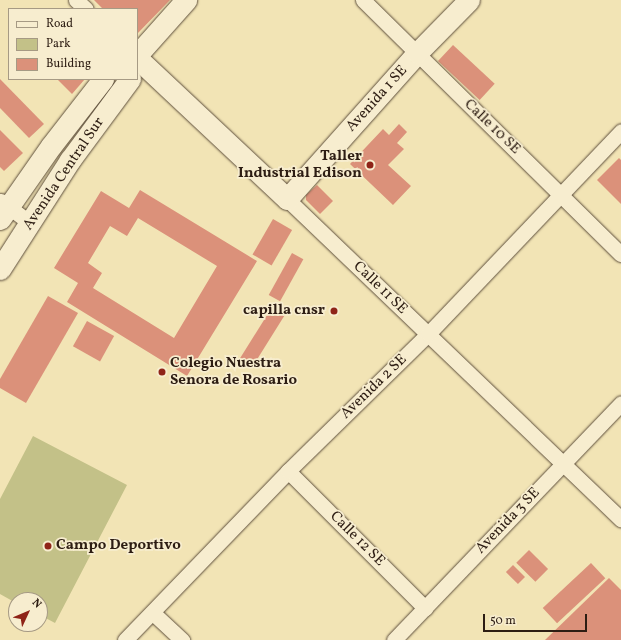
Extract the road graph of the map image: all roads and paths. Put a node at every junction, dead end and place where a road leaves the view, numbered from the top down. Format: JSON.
{"nodes":[{"id":1,"x":76,"y":0,"type":"edge"},
{"id":2,"x":186,"y":0,"type":"edge"},
{"id":3,"x":363,"y":0,"type":"edge"},
{"id":4,"x":469,"y":0,"type":"edge"},
{"id":5,"x":85,"y":8,"type":"edge"},
{"id":6,"x":417,"y":53,"type":"junction"},
{"id":7,"x":138,"y":55,"type":"edge"},
{"id":8,"x":138,"y":57,"type":"edge"},
{"id":9,"x":102,"y":80,"type":"edge"},
{"id":10,"x":129,"y":80,"type":"edge"},
{"id":11,"x":621,"y":131,"type":"edge"},
{"id":12,"x":561,"y":194,"type":"junction"},
{"id":13,"x":287,"y":199,"type":"junction"},
{"id":14,"x":3,"y":209,"type":"edge"},
{"id":15,"x":30,"y":223,"type":"junction"},
{"id":16,"x":621,"y":254,"type":"edge"},
{"id":17,"x":0,"y":269,"type":"edge"},
{"id":18,"x":428,"y":334,"type":"junction"},
{"id":19,"x":619,"y":409,"type":"edge"},
{"id":20,"x":563,"y":463,"type":"junction"},
{"id":21,"x":288,"y":471,"type":"junction"},
{"id":22,"x":621,"y":519,"type":"edge"},
{"id":23,"x":425,"y":608,"type":"junction"},
{"id":24,"x":153,"y":613,"type":"junction"},
{"id":25,"x":125,"y":640,"type":"edge"},
{"id":26,"x":182,"y":640,"type":"edge"},
{"id":27,"x":394,"y":640,"type":"edge"}],
"edges":[{"from":1,"to":5,"type":"street"},
{"from":2,"to":7,"type":"street"},
{"from":3,"to":6,"type":"street","name":"Calle 10 SE"},
{"from":4,"to":6,"type":"street","name":"Avenida 1 SE"},
{"from":6,"to":12,"type":"street","name":"Calle 10 SE"},
{"from":6,"to":13,"type":"street","name":"Avenida 1 SE"},
{"from":8,"to":13,"type":"street","name":"Calle 11 SE"},
{"from":9,"to":14,"type":"street","name":"Avenida Central Sur"},
{"from":10,"to":15,"type":"street","name":"Avenida Central Sur"},
{"from":11,"to":12,"type":"street","name":"Avenida 2 SE"},
{"from":12,"to":16,"type":"street","name":"Calle 10 SE"},
{"from":12,"to":18,"type":"street","name":"Avenida 2 SE"},
{"from":13,"to":18,"type":"street","name":"Calle 11 SE"},
{"from":14,"to":15,"type":"street"},
{"from":15,"to":17,"type":"street","name":"Avenida Central Sur"},
{"from":18,"to":20,"type":"street","name":"Calle 11 SE"},
{"from":18,"to":21,"type":"street","name":"Avenida 2 SE"},
{"from":19,"to":20,"type":"street","name":"Avenida 3 SE"},
{"from":20,"to":22,"type":"street","name":"Calle 11 SE"},
{"from":20,"to":23,"type":"street","name":"Avenida 3 SE"},
{"from":21,"to":23,"type":"street","name":"Calle 12 SE"},
{"from":21,"to":24,"type":"street","name":"Avenida 2 SE"},
{"from":23,"to":27,"type":"street","name":"Avenida 3 SE"},
{"from":24,"to":25,"type":"street","name":"Avenida 2 SE"},
{"from":24,"to":26,"type":"street"}]}
